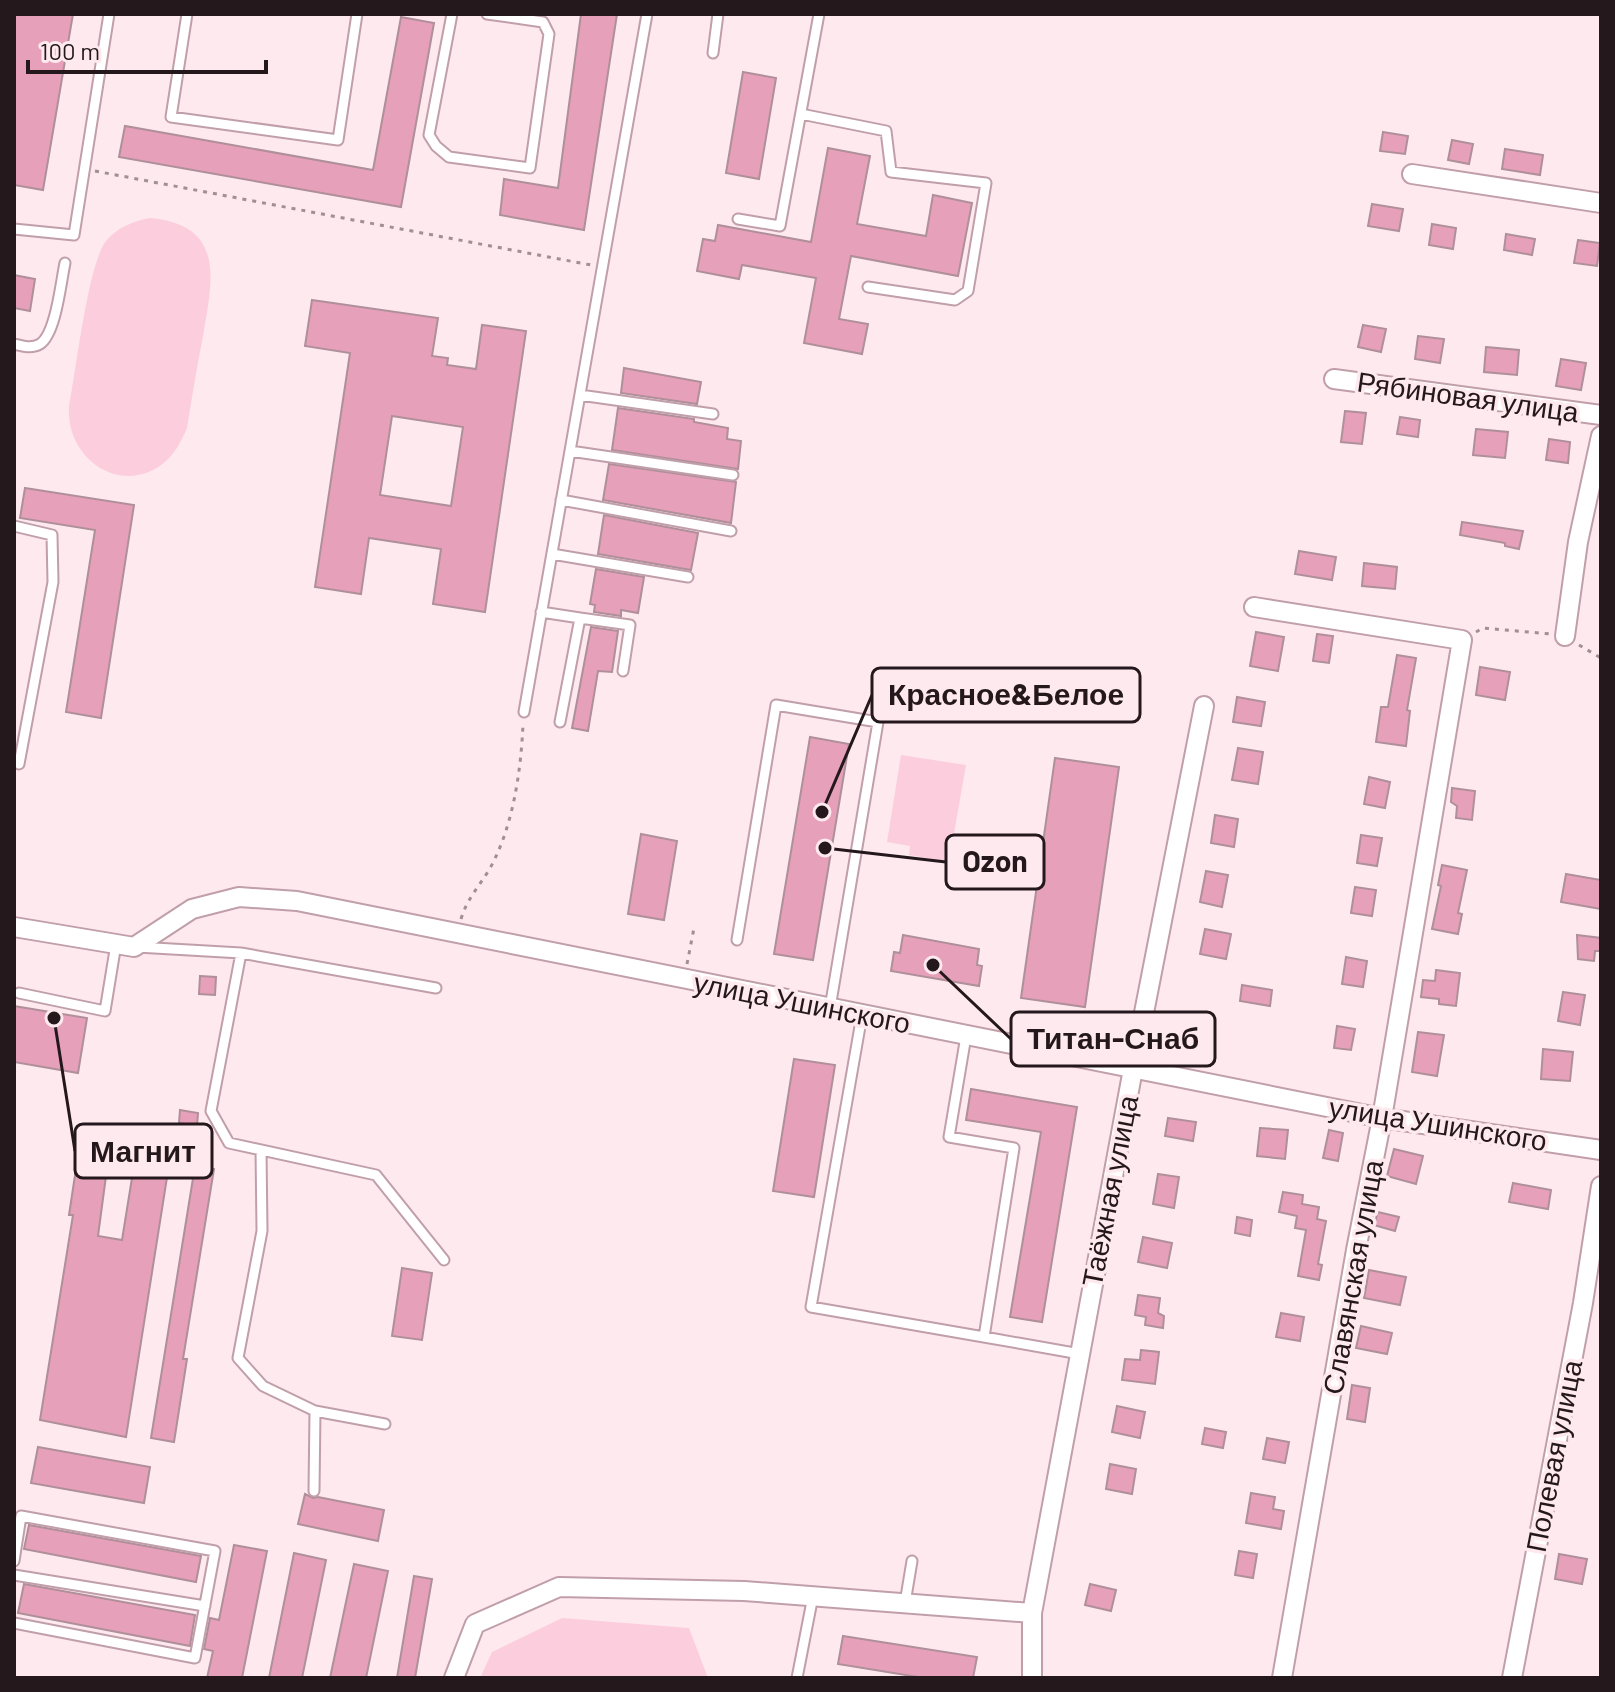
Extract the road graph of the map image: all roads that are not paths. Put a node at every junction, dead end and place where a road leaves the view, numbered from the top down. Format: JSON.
{"nodes":[{"id":1,"x":109,"y":14,"type":"edge"},
{"id":2,"x":187,"y":14,"type":"edge"},
{"id":3,"x":357,"y":14,"type":"edge"},
{"id":4,"x":452,"y":14,"type":"edge"},
{"id":5,"x":487,"y":14,"type":"edge"},
{"id":6,"x":647,"y":14,"type":"edge"},
{"id":7,"x":718,"y":14,"type":"edge"},
{"id":8,"x":819,"y":14,"type":"edge"},
{"id":9,"x":713,"y":53,"type":"dead end"},
{"id":10,"x":801,"y":114,"type":"junction"},
{"id":11,"x":1412,"y":174,"type":"dead end"},
{"id":12,"x":1601,"y":203,"type":"edge"},
{"id":13,"x":738,"y":219,"type":"dead end"},
{"id":14,"x":14,"y":229,"type":"edge"},
{"id":15,"x":65,"y":263,"type":"dead end"},
{"id":16,"x":868,"y":287,"type":"dead end"},
{"id":17,"x":14,"y":344,"type":"edge"},
{"id":18,"x":1334,"y":379,"type":"dead end"},
{"id":19,"x":580,"y":395,"type":"junction"},
{"id":20,"x":713,"y":414,"type":"dead end"},
{"id":21,"x":1601,"y":415,"type":"edge"},
{"id":22,"x":1601,"y":436,"type":"edge"},
{"id":23,"x":570,"y":451,"type":"junction"},
{"id":24,"x":733,"y":475,"type":"dead end"},
{"id":25,"x":561,"y":500,"type":"junction"},
{"id":26,"x":14,"y":526,"type":"edge"},
{"id":27,"x":731,"y":531,"type":"dead end"},
{"id":28,"x":552,"y":554,"type":"junction"},
{"id":29,"x":688,"y":577,"type":"dead end"},
{"id":30,"x":1254,"y":607,"type":"dead end"},
{"id":31,"x":541,"y":612,"type":"junction"},
{"id":32,"x":580,"y":618,"type":"junction"},
{"id":33,"x":1565,"y":636,"type":"road end"},
{"id":34,"x":623,"y":671,"type":"dead end"},
{"id":35,"x":1204,"y":706,"type":"dead end"},
{"id":36,"x":524,"y":712,"type":"road end"},
{"id":37,"x":560,"y":722,"type":"dead end"},
{"id":38,"x":19,"y":764,"type":"dead end"},
{"id":39,"x":14,"y":927,"type":"edge"},
{"id":40,"x":737,"y":940,"type":"dead end"},
{"id":41,"x":125,"y":946,"type":"junction"},
{"id":42,"x":241,"y":953,"type":"junction"},
{"id":43,"x":436,"y":988,"type":"dead end"},
{"id":44,"x":19,"y":993,"type":"dead end"},
{"id":45,"x":830,"y":1008,"type":"junction"},
{"id":46,"x":862,"y":1015,"type":"junction"},
{"id":47,"x":966,"y":1036,"type":"junction"},
{"id":48,"x":1133,"y":1069,"type":"junction"},
{"id":49,"x":1382,"y":1118,"type":"junction"},
{"id":50,"x":261,"y":1150,"type":"junction"},
{"id":51,"x":1601,"y":1150,"type":"edge"},
{"id":52,"x":1601,"y":1186,"type":"edge"},
{"id":53,"x":444,"y":1260,"type":"dead end"},
{"id":54,"x":984,"y":1337,"type":"junction"},
{"id":55,"x":1080,"y":1354,"type":"junction"},
{"id":56,"x":315,"y":1411,"type":"junction"},
{"id":57,"x":385,"y":1424,"type":"dead end"},
{"id":58,"x":314,"y":1491,"type":"dead end"},
{"id":59,"x":14,"y":1561,"type":"edge"},
{"id":60,"x":912,"y":1561,"type":"dead end"},
{"id":61,"x":14,"y":1575,"type":"edge"},
{"id":62,"x":813,"y":1596,"type":"junction"},
{"id":63,"x":905,"y":1603,"type":"junction"},
{"id":64,"x":205,"y":1606,"type":"junction"},
{"id":65,"x":1032,"y":1613,"type":"junction"},
{"id":66,"x":14,"y":1623,"type":"edge"},
{"id":67,"x":454,"y":1678,"type":"edge"},
{"id":68,"x":797,"y":1678,"type":"edge"},
{"id":69,"x":1032,"y":1678,"type":"edge"},
{"id":70,"x":1282,"y":1678,"type":"edge"},
{"id":71,"x":1512,"y":1678,"type":"edge"}],
"edges":[{"from":1,"to":14,"type":"lane"},
{"from":2,"to":3,"type":"lane"},
{"from":4,"to":5,"type":"lane"},
{"from":6,"to":19,"type":"lane"},
{"from":7,"to":9,"type":"lane"},
{"from":8,"to":10,"type":"lane"},
{"from":10,"to":13,"type":"lane"},
{"from":10,"to":16,"type":"lane"},
{"from":11,"to":12,"type":"street"},
{"from":15,"to":17,"type":"lane"},
{"from":18,"to":21,"type":"street","name":"Рябиновая улица"},
{"from":19,"to":20,"type":"lane"},
{"from":19,"to":23,"type":"lane"},
{"from":22,"to":33,"type":"street"},
{"from":23,"to":24,"type":"lane"},
{"from":23,"to":25,"type":"lane"},
{"from":25,"to":27,"type":"lane"},
{"from":25,"to":28,"type":"lane"},
{"from":26,"to":38,"type":"lane"},
{"from":28,"to":29,"type":"lane"},
{"from":28,"to":31,"type":"lane"},
{"from":30,"to":49,"type":"street","name":"Славянская улица"},
{"from":31,"to":32,"type":"lane"},
{"from":31,"to":36,"type":"lane"},
{"from":32,"to":34,"type":"lane"},
{"from":32,"to":37,"type":"lane"},
{"from":35,"to":48,"type":"street","name":"Таёжная улица"},
{"from":39,"to":41,"type":"street"},
{"from":40,"to":45,"type":"lane"},
{"from":41,"to":42,"type":"lane"},
{"from":41,"to":44,"type":"lane"},
{"from":41,"to":45,"type":"street","name":"улица Ушинского"},
{"from":42,"to":43,"type":"lane"},
{"from":42,"to":50,"type":"lane"},
{"from":45,"to":46,"type":"street","name":"улица Ушинского"},
{"from":46,"to":47,"type":"street","name":"улица Ушинского"},
{"from":46,"to":54,"type":"lane"},
{"from":47,"to":48,"type":"street","name":"улица Ушинского"},
{"from":47,"to":54,"type":"lane"},
{"from":48,"to":49,"type":"street","name":"улица Ушинского"},
{"from":48,"to":55,"type":"street","name":"Таёжная улица"},
{"from":49,"to":51,"type":"street","name":"улица Ушинского"},
{"from":49,"to":70,"type":"street","name":"Славянская улица"},
{"from":50,"to":53,"type":"lane"},
{"from":50,"to":56,"type":"lane"},
{"from":52,"to":71,"type":"street","name":"Полевая улица"},
{"from":54,"to":55,"type":"lane"},
{"from":55,"to":65,"type":"street","name":"Таёжная улица"},
{"from":56,"to":57,"type":"lane"},
{"from":56,"to":58,"type":"lane"},
{"from":59,"to":64,"type":"lane"},
{"from":60,"to":63,"type":"lane"},
{"from":61,"to":64,"type":"lane"},
{"from":62,"to":63,"type":"street"},
{"from":62,"to":67,"type":"street"},
{"from":62,"to":68,"type":"lane"},
{"from":63,"to":65,"type":"street"},
{"from":64,"to":66,"type":"lane"},
{"from":65,"to":69,"type":"street","name":"Таёжная улица"}]}
